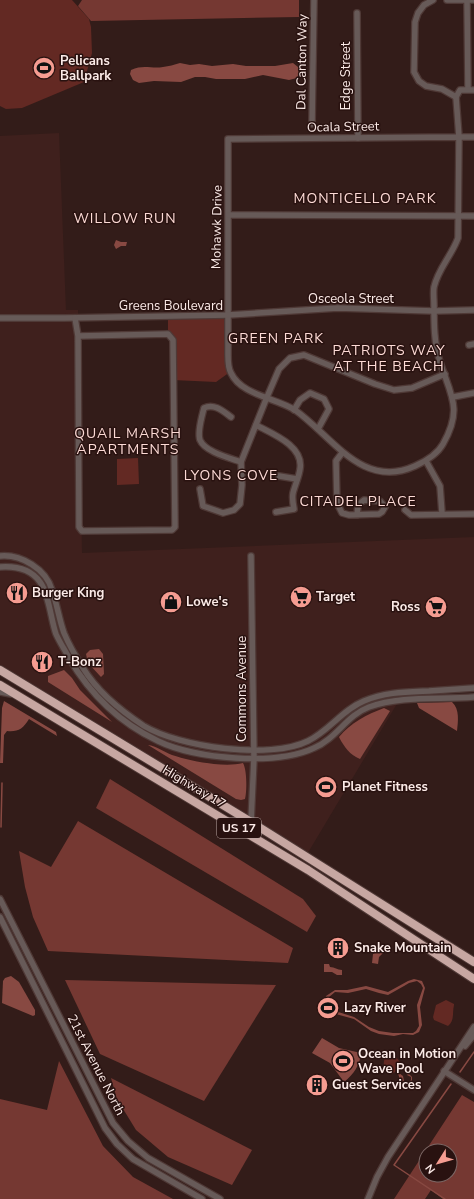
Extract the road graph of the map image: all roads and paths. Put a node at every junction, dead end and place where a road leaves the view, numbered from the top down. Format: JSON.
{"nodes":[{"id":1,"x":314,"y":0,"type":"edge"},
{"id":2,"x":433,"y":0,"type":"edge"},
{"id":3,"x":447,"y":0,"type":"edge"},
{"id":4,"x":467,"y":0,"type":"edge"},
{"id":5,"x":474,"y":0,"type":"edge"},
{"id":6,"x":357,"y":13,"type":"dead end"},
{"id":7,"x":467,"y":46,"type":"junction"},
{"id":8,"x":474,"y":46,"type":"edge"},
{"id":9,"x":471,"y":90,"type":"edge"},
{"id":10,"x":456,"y":96,"type":"junction"},
{"id":11,"x":312,"y":124,"type":"dead end"},
{"id":12,"x":459,"y":137,"type":"junction"},
{"id":13,"x":474,"y":137,"type":"edge"},
{"id":14,"x":358,"y":138,"type":"junction"},
{"id":15,"x":228,"y":140,"type":"joint"},
{"id":16,"x":229,"y":215,"type":"junction"},
{"id":17,"x":459,"y":216,"type":"junction"},
{"id":18,"x":474,"y":216,"type":"edge"},
{"id":19,"x":474,"y":310,"type":"edge"},
{"id":20,"x":434,"y":311,"type":"junction"},
{"id":21,"x":228,"y":315,"type":"junction"},
{"id":22,"x":0,"y":318,"type":"edge"},
{"id":23,"x":75,"y":318,"type":"junction"},
{"id":24,"x":78,"y":336,"type":"junction"},
{"id":25,"x":445,"y":374,"type":"junction"},
{"id":26,"x":474,"y":393,"type":"edge"},
{"id":27,"x":267,"y":397,"type":"junction"},
{"id":28,"x":453,"y":397,"type":"junction"},
{"id":29,"x":294,"y":410,"type":"junction"},
{"id":30,"x":231,"y":417,"type":"dead end"},
{"id":31,"x":256,"y":425,"type":"junction"},
{"id":32,"x":318,"y":429,"type":"junction"},
{"id":33,"x":342,"y":452,"type":"junction"},
{"id":34,"x":241,"y":462,"type":"junction"},
{"id":35,"x":426,"y":462,"type":"junction"},
{"id":36,"x":279,"y":476,"type":"dead end"},
{"id":37,"x":297,"y":479,"type":"junction"},
{"id":38,"x":200,"y":489,"type":"dead end"},
{"id":39,"x":405,"y":510,"type":"dead end"},
{"id":40,"x":276,"y":512,"type":"dead end"},
{"id":41,"x":442,"y":514,"type":"junction"},
{"id":42,"x":474,"y":514,"type":"edge"},
{"id":43,"x":357,"y":515,"type":"junction"},
{"id":44,"x":0,"y":556,"type":"edge"},
{"id":45,"x":251,"y":556,"type":"dead end"},
{"id":46,"x":0,"y":567,"type":"edge"},
{"id":47,"x":0,"y":670,"type":"edge"},
{"id":48,"x":0,"y":685,"type":"edge"},
{"id":49,"x":474,"y":688,"type":"edge"},
{"id":50,"x":0,"y":692,"type":"edge"},
{"id":51,"x":474,"y":697,"type":"edge"},
{"id":52,"x":23,"y":698,"type":"junction"},
{"id":53,"x":254,"y":750,"type":"junction"},
{"id":54,"x":254,"y":758,"type":"junction"},
{"id":55,"x":251,"y":822,"type":"junction"},
{"id":56,"x":0,"y":899,"type":"edge"},
{"id":57,"x":0,"y":917,"type":"edge"},
{"id":58,"x":474,"y":962,"type":"edge"},
{"id":59,"x":474,"y":979,"type":"edge"},
{"id":60,"x":474,"y":1027,"type":"edge"},
{"id":61,"x":474,"y":1035,"type":"edge"},
{"id":62,"x":444,"y":1071,"type":"junction"},
{"id":63,"x":474,"y":1090,"type":"edge"},
{"id":64,"x":202,"y":1199,"type":"edge"},
{"id":65,"x":220,"y":1199,"type":"edge"},
{"id":66,"x":368,"y":1199,"type":"edge"}],
"edges":[{"from":1,"to":11,"type":"street","name":"Dal Canton Way"},
{"from":2,"to":10,"type":"street"},
{"from":3,"to":4,"type":"street"},
{"from":4,"to":5,"type":"street"},
{"from":4,"to":7,"type":"street"},
{"from":6,"to":14,"type":"street","name":"Edge Street"},
{"from":7,"to":8,"type":"street"},
{"from":7,"to":9,"type":"street"},
{"from":9,"to":10,"type":"street"},
{"from":10,"to":12,"type":"street"},
{"from":12,"to":13,"type":"street","name":"Ocala Street"},
{"from":12,"to":14,"type":"street","name":"Ocala Street"},
{"from":12,"to":17,"type":"street"},
{"from":14,"to":15,"type":"street","name":"Ocala Street"},
{"from":15,"to":16,"type":"street","name":"Mohawk Drive"},
{"from":16,"to":17,"type":"street"},
{"from":16,"to":21,"type":"street","name":"Mohawk Drive"},
{"from":17,"to":18,"type":"street"},
{"from":17,"to":20,"type":"street"},
{"from":19,"to":20,"type":"street","name":"Osceola Street"},
{"from":20,"to":21,"type":"street","name":"Osceola Street"},
{"from":20,"to":25,"type":"street","name":"Greens Boulevard"},
{"from":21,"to":23,"type":"street","name":"Greens Boulevard"},
{"from":21,"to":27,"type":"street","name":"Greens Boulevard"},
{"from":22,"to":23,"type":"street","name":"Greens Boulevard"},
{"from":23,"to":24,"type":"street"},
{"from":24,"to":24,"type":"street"},
{"from":25,"to":27,"type":"street"},
{"from":25,"to":28,"type":"street","name":"Greens Boulevard"},
{"from":26,"to":28,"type":"street"},
{"from":27,"to":29,"type":"street","name":"Greens Boulevard"},
{"from":27,"to":31,"type":"street"},
{"from":28,"to":35,"type":"street","name":"Greens Boulevard"},
{"from":29,"to":32,"type":"street","name":"Greens Boulevard"},
{"from":29,"to":32,"type":"street"},
{"from":30,"to":34,"type":"street"},
{"from":31,"to":34,"type":"street"},
{"from":31,"to":37,"type":"street"},
{"from":32,"to":33,"type":"street","name":"Greens Boulevard"},
{"from":33,"to":35,"type":"street","name":"Greens Boulevard"},
{"from":33,"to":43,"type":"street"},
{"from":34,"to":38,"type":"street"},
{"from":35,"to":41,"type":"street"},
{"from":36,"to":37,"type":"street"},
{"from":37,"to":40,"type":"street"},
{"from":39,"to":41,"type":"street"},
{"from":41,"to":42,"type":"street"},
{"from":43,"to":43,"type":"street"},
{"from":44,"to":53,"type":"street"},
{"from":45,"to":53,"type":"street","name":"Commons Avenue"},
{"from":46,"to":54,"type":"street"},
{"from":47,"to":55,"type":"highway","name":"Highway 17","number":"US 17"},
{"from":48,"to":52,"type":"highway","name":"Highway 17","number":"US 17"},
{"from":49,"to":53,"type":"street"},
{"from":50,"to":52,"type":"street"},
{"from":51,"to":54,"type":"street"},
{"from":52,"to":59,"type":"highway","name":"Highway 17","number":"US 17"},
{"from":53,"to":54,"type":"street","name":"Commons Avenue"},
{"from":54,"to":55,"type":"street","name":"Commons Avenue"},
{"from":55,"to":58,"type":"highway","name":"Highway 17","number":"US 17"},
{"from":56,"to":65,"type":"street","name":"21st Avenue North"},
{"from":57,"to":64,"type":"street","name":"21st Avenue North"},
{"from":60,"to":62,"type":"street"},
{"from":61,"to":62,"type":"street"},
{"from":62,"to":63,"type":"street"},
{"from":62,"to":66,"type":"street"}]}
